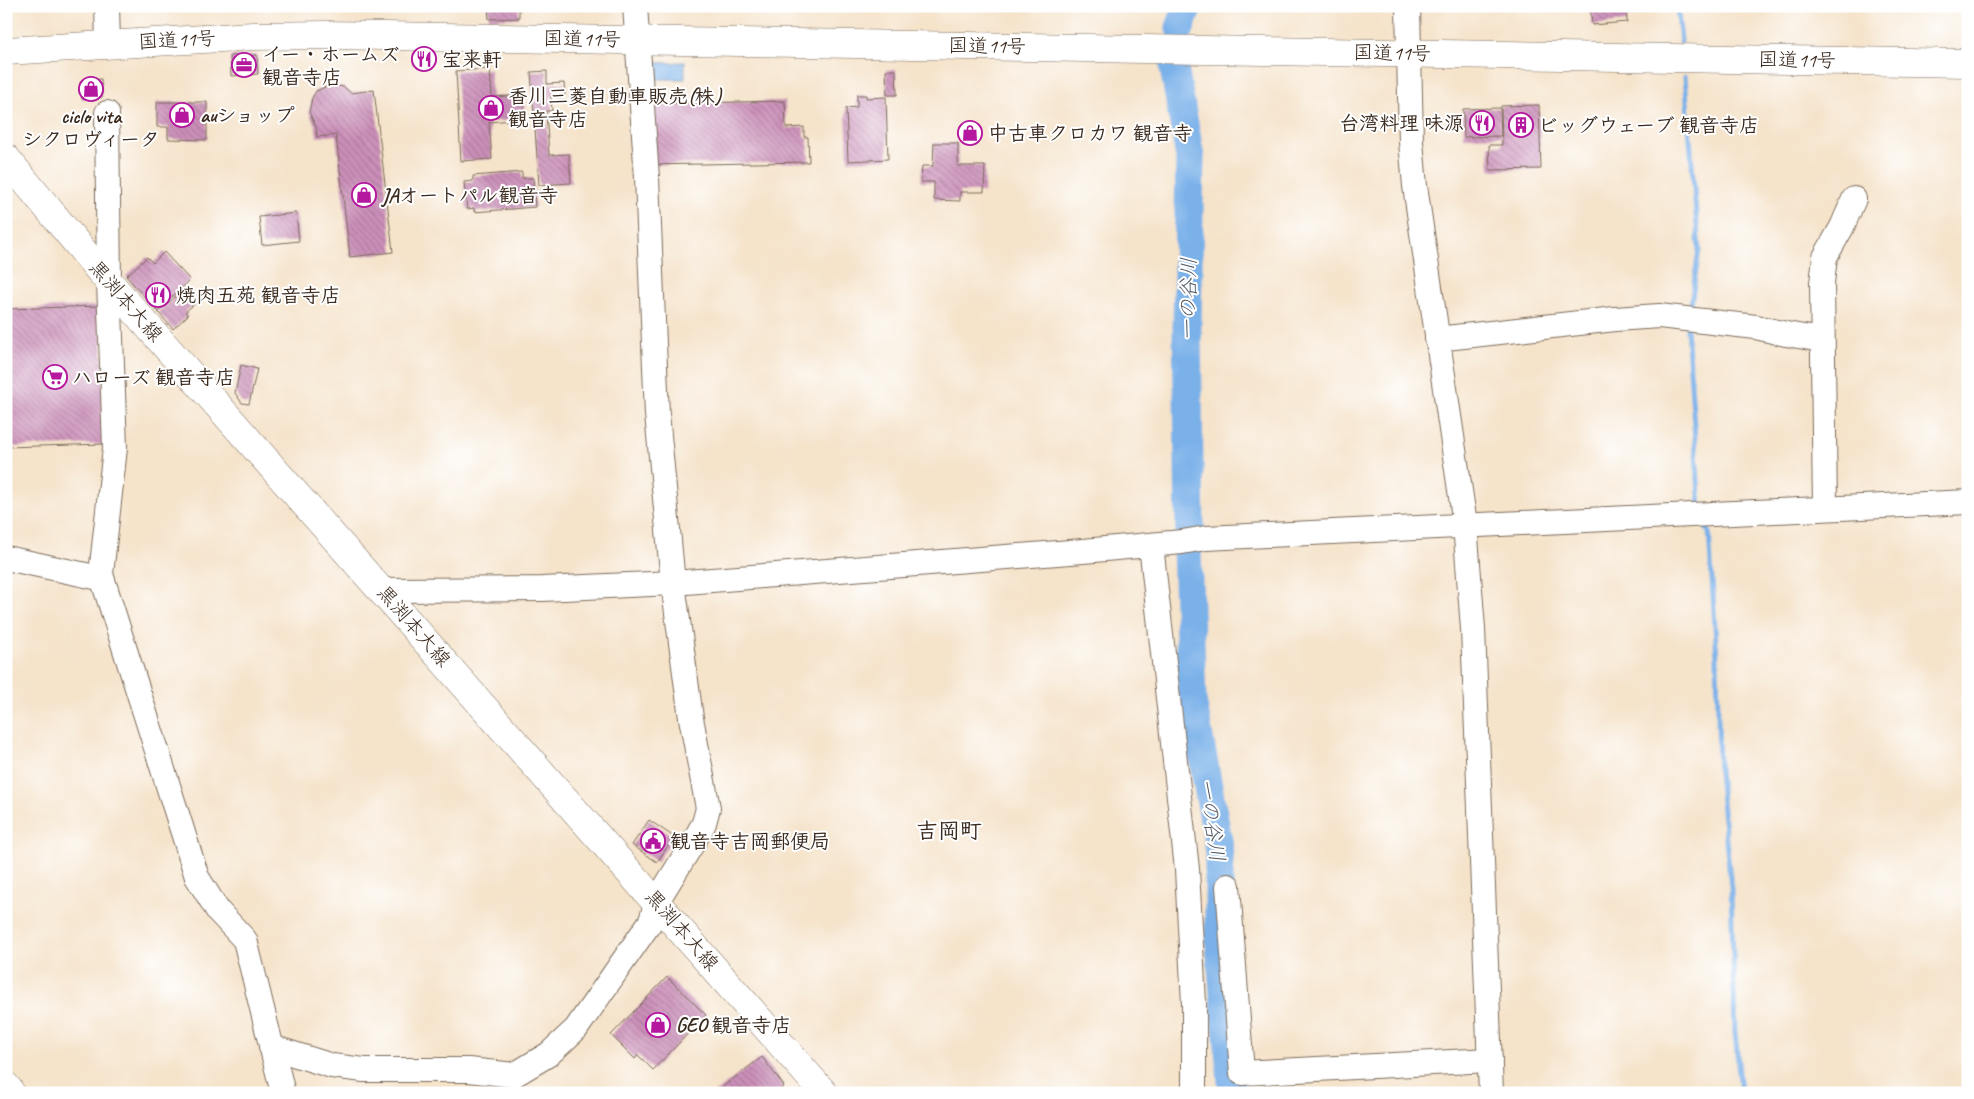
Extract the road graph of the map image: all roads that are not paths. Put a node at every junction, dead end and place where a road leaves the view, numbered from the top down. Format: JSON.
{"nodes":[{"id":1,"x":107,"y":6,"type":"edge"},
{"id":2,"x":636,"y":6,"type":"edge"},
{"id":3,"x":1408,"y":6,"type":"edge"},
{"id":4,"x":638,"y":40,"type":"junction"},
{"id":5,"x":108,"y":44,"type":"junction"},
{"id":6,"x":6,"y":51,"type":"edge"},
{"id":7,"x":1410,"y":54,"type":"junction"},
{"id":8,"x":1968,"y":63,"type":"edge"},
{"id":9,"x":107,"y":113,"type":"dead end"},
{"id":10,"x":6,"y":158,"type":"edge"},
{"id":11,"x":1854,"y":199,"type":"dead end"},
{"id":12,"x":109,"y":282,"type":"junction"},
{"id":13,"x":1437,"y":340,"type":"junction"},
{"id":14,"x":1822,"y":340,"type":"junction"},
{"id":15,"x":1968,"y":502,"type":"edge"},
{"id":16,"x":1825,"y":508,"type":"junction"},
{"id":17,"x":1465,"y":524,"type":"junction"},
{"id":18,"x":1151,"y":544,"type":"junction"},
{"id":19,"x":6,"y":558,"type":"edge"},
{"id":20,"x":101,"y":574,"type":"junction"},
{"id":21,"x":673,"y":584,"type":"junction"},
{"id":22,"x":383,"y":590,"type":"junction"},
{"id":23,"x":1228,"y":886,"type":"dead end"},
{"id":24,"x":656,"y":901,"type":"junction"},
{"id":25,"x":271,"y":1047,"type":"junction"},
{"id":26,"x":1490,"y":1060,"type":"junction"},
{"id":27,"x":6,"y":1086,"type":"edge"},
{"id":28,"x":11,"y":1093,"type":"edge"},
{"id":29,"x":283,"y":1093,"type":"edge"},
{"id":30,"x":824,"y":1093,"type":"edge"},
{"id":31,"x":1194,"y":1093,"type":"edge"},
{"id":32,"x":1491,"y":1093,"type":"edge"}],
"edges":[{"from":1,"to":5,"type":"street"},
{"from":2,"to":4,"type":"street"},
{"from":3,"to":7,"type":"street"},
{"from":4,"to":5,"type":"main road","name":"国道11号"},
{"from":4,"to":7,"type":"main road","name":"国道11号"},
{"from":4,"to":21,"type":"street"},
{"from":5,"to":6,"type":"main road","name":"国道11号"},
{"from":7,"to":8,"type":"main road","name":"国道11号"},
{"from":7,"to":13,"type":"street"},
{"from":9,"to":12,"type":"street"},
{"from":10,"to":12,"type":"main road","name":"黒渕本大線"},
{"from":11,"to":14,"type":"street"},
{"from":12,"to":20,"type":"street"},
{"from":12,"to":22,"type":"main road","name":"黒渕本大線"},
{"from":13,"to":14,"type":"street"},
{"from":13,"to":17,"type":"street"},
{"from":14,"to":16,"type":"street"},
{"from":15,"to":16,"type":"street"},
{"from":16,"to":17,"type":"street"},
{"from":17,"to":18,"type":"street"},
{"from":17,"to":26,"type":"street"},
{"from":18,"to":21,"type":"street"},
{"from":18,"to":31,"type":"street"},
{"from":19,"to":20,"type":"street"},
{"from":20,"to":25,"type":"street"},
{"from":21,"to":22,"type":"street"},
{"from":21,"to":24,"type":"street"},
{"from":22,"to":24,"type":"main road","name":"黒渕本大線"},
{"from":23,"to":26,"type":"street"},
{"from":24,"to":25,"type":"street"},
{"from":24,"to":30,"type":"main road","name":"黒渕本大線"},
{"from":25,"to":29,"type":"street"},
{"from":26,"to":32,"type":"street"},
{"from":27,"to":28,"type":"main road"}]}
